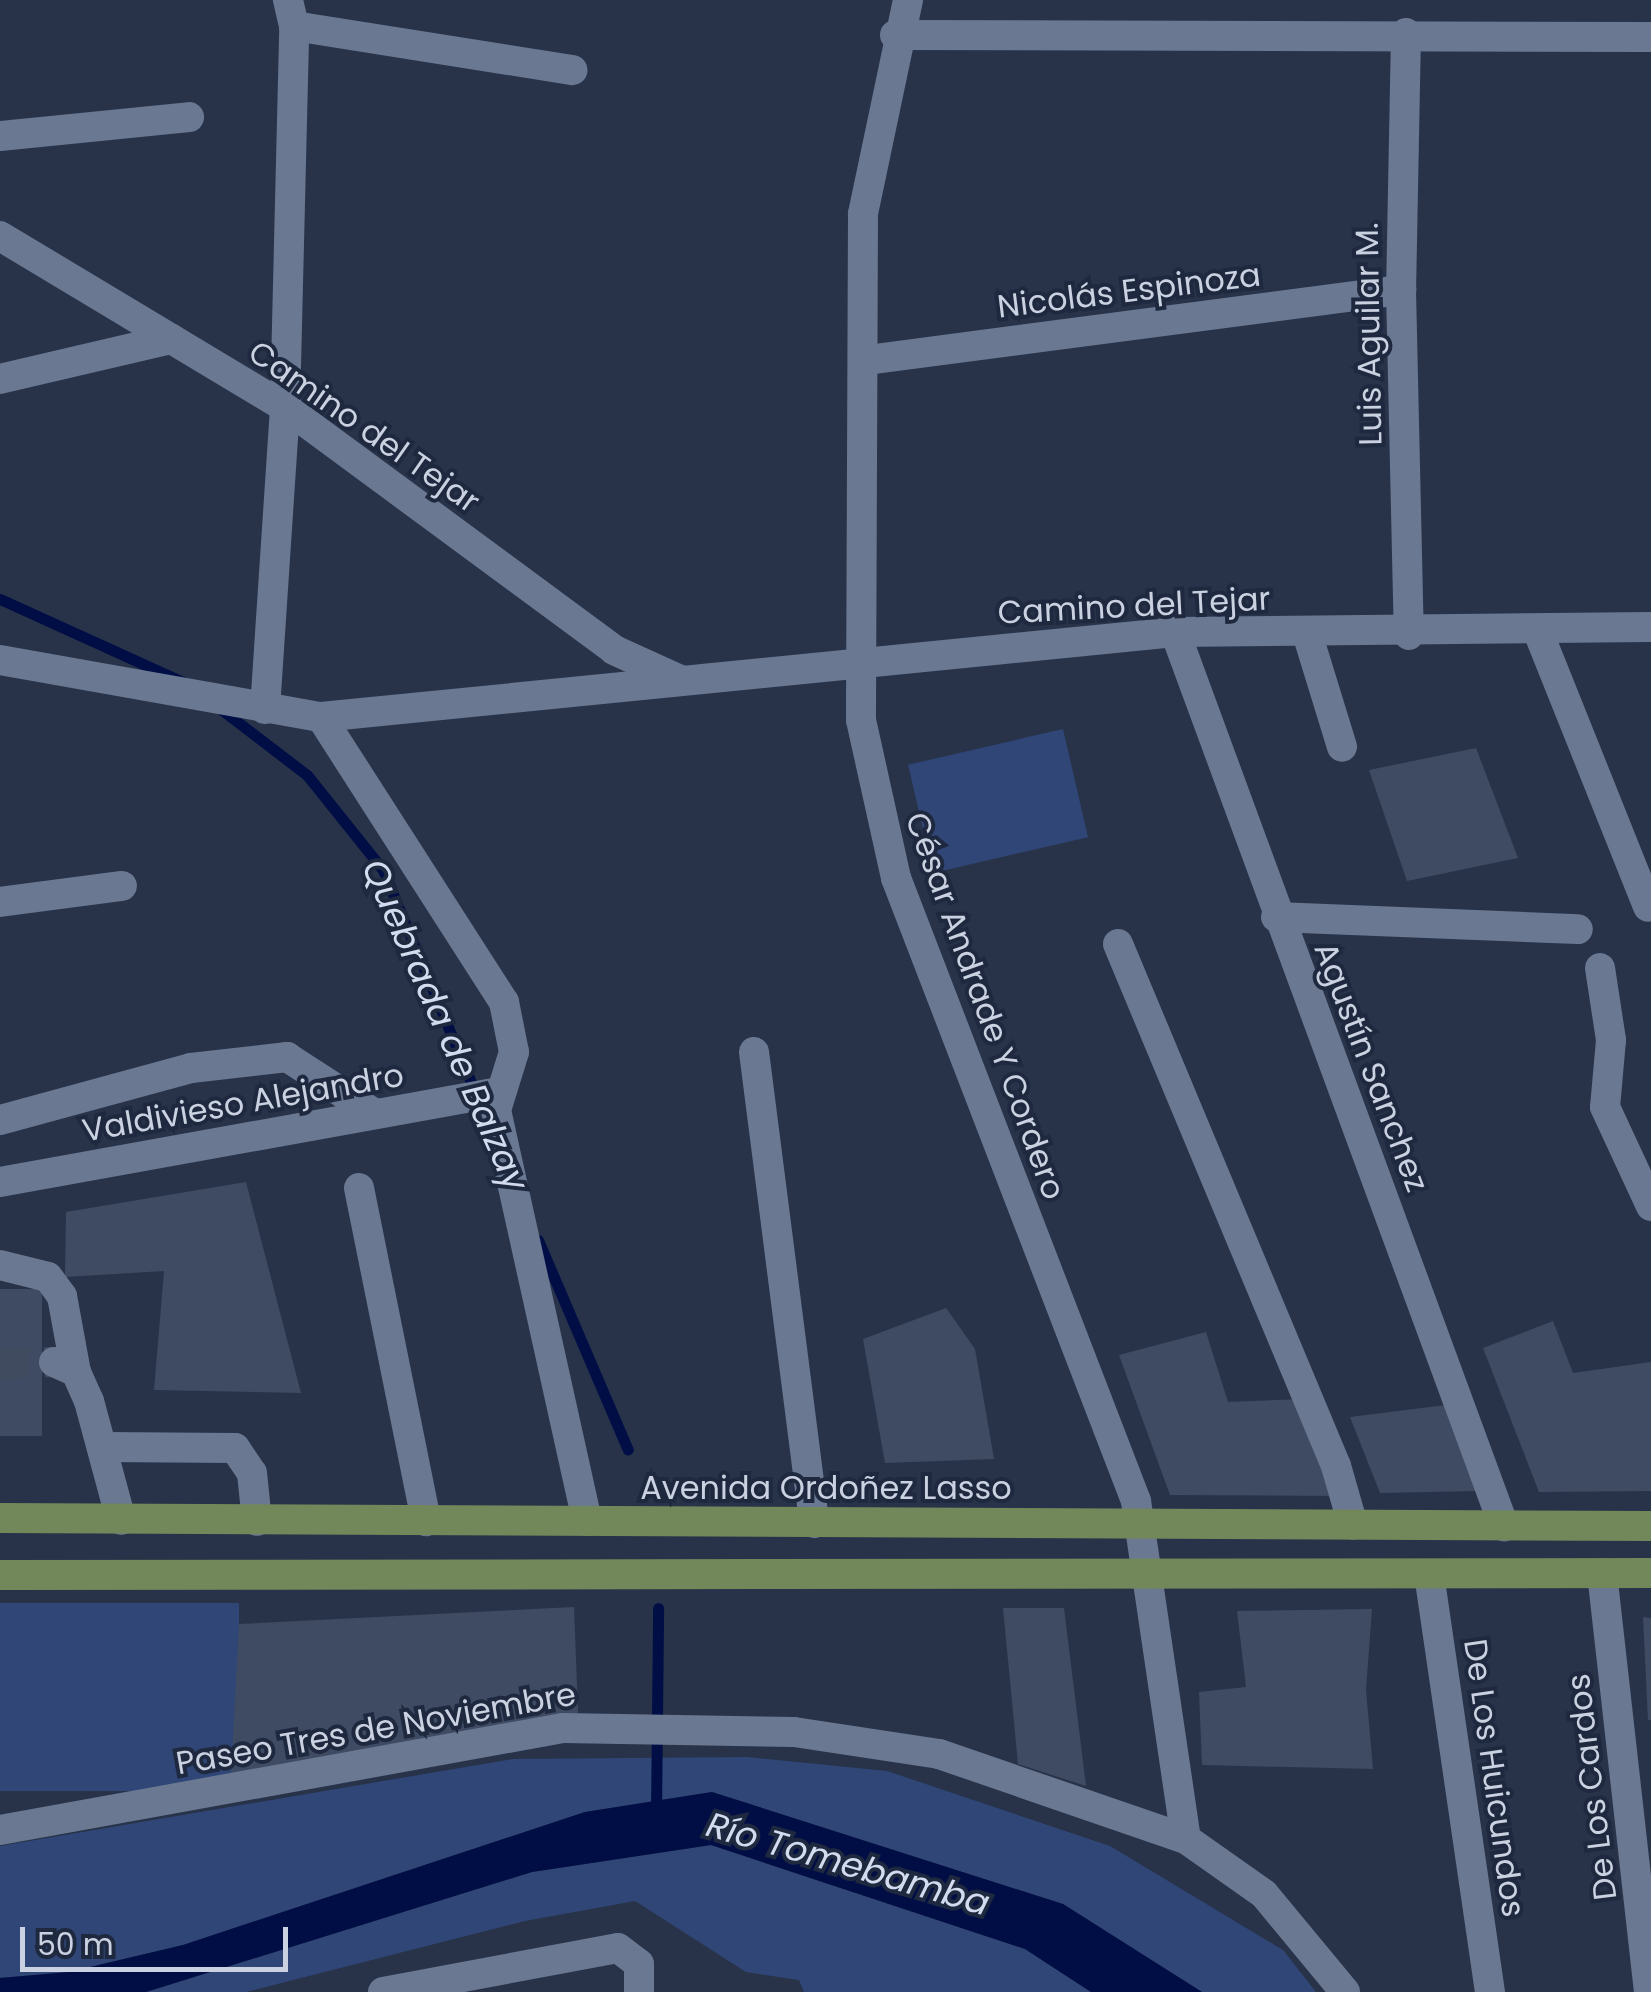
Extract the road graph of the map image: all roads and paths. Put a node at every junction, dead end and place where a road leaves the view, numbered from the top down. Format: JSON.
{"nodes":[{"id":1,"x":908,"y":0,"type":"edge"},
{"id":2,"x":294,"y":10,"type":"edge"},
{"id":3,"x":1406,"y":33,"type":"junction"},
{"id":4,"x":895,"y":35,"type":"junction"},
{"id":5,"x":1651,"y":37,"type":"edge"},
{"id":6,"x":573,"y":70,"type":"dead end"},
{"id":7,"x":189,"y":117,"type":"dead end"},
{"id":8,"x":0,"y":136,"type":"edge"},
{"id":9,"x":0,"y":236,"type":"edge"},
{"id":10,"x":1401,"y":290,"type":"junction"},
{"id":11,"x":171,"y":340,"type":"junction"},
{"id":12,"x":867,"y":360,"type":"junction"},
{"id":13,"x":0,"y":379,"type":"edge"},
{"id":14,"x":285,"y":407,"type":"junction"},
{"id":15,"x":1651,"y":627,"type":"edge"},
{"id":16,"x":1537,"y":629,"type":"junction"},
{"id":17,"x":1175,"y":632,"type":"junction"},
{"id":18,"x":1307,"y":633,"type":"junction"},
{"id":19,"x":1409,"y":635,"type":"junction"},
{"id":20,"x":862,"y":658,"type":"junction"},
{"id":21,"x":0,"y":660,"type":"edge"},
{"id":22,"x":683,"y":682,"type":"junction"},
{"id":23,"x":265,"y":710,"type":"junction"},
{"id":24,"x":321,"y":716,"type":"junction"},
{"id":25,"x":1342,"y":747,"type":"dead end"},
{"id":26,"x":122,"y":886,"type":"dead end"},
{"id":27,"x":0,"y":902,"type":"edge"},
{"id":28,"x":1648,"y":907,"type":"dead end"},
{"id":29,"x":1276,"y":917,"type":"junction"},
{"id":30,"x":1578,"y":929,"type":"dead end"},
{"id":31,"x":1118,"y":944,"type":"dead end"},
{"id":32,"x":1600,"y":968,"type":"dead end"},
{"id":33,"x":754,"y":1052,"type":"dead end"},
{"id":34,"x":493,"y":1099,"type":"junction"},
{"id":35,"x":376,"y":1114,"type":"junction"},
{"id":36,"x":0,"y":1120,"type":"edge"},
{"id":37,"x":0,"y":1182,"type":"edge"},
{"id":38,"x":360,"y":1188,"type":"dead end"},
{"id":39,"x":1651,"y":1206,"type":"edge"},
{"id":40,"x":0,"y":1266,"type":"edge"},
{"id":41,"x":104,"y":1447,"type":"junction"},
{"id":42,"x":0,"y":1518,"type":"edge"},
{"id":43,"x":122,"y":1520,"type":"junction"},
{"id":44,"x":258,"y":1521,"type":"junction"},
{"id":45,"x":426,"y":1521,"type":"junction"},
{"id":46,"x":587,"y":1521,"type":"junction"},
{"id":47,"x":814,"y":1523,"type":"junction"},
{"id":48,"x":1141,"y":1524,"type":"junction"},
{"id":49,"x":1353,"y":1525,"type":"junction"},
{"id":50,"x":1504,"y":1526,"type":"junction"},
{"id":51,"x":1651,"y":1526,"type":"edge"},
{"id":52,"x":1602,"y":1573,"type":"junction"},
{"id":53,"x":1651,"y":1573,"type":"edge"},
{"id":54,"x":1146,"y":1574,"type":"junction"},
{"id":55,"x":1429,"y":1574,"type":"junction"},
{"id":56,"x":0,"y":1575,"type":"edge"},
{"id":57,"x":0,"y":1830,"type":"edge"},
{"id":58,"x":1186,"y":1839,"type":"junction"},
{"id":59,"x":498,"y":1980,"type":"edge"},
{"id":60,"x":383,"y":1992,"type":"edge"},
{"id":61,"x":638,"y":1992,"type":"edge"},
{"id":62,"x":1346,"y":1992,"type":"edge"},
{"id":63,"x":1490,"y":1992,"type":"edge"},
{"id":64,"x":1649,"y":1992,"type":"edge"}],
"edges":[{"from":1,"to":4,"type":"street","name":"César Andrade Y Cordero"},
{"from":2,"to":6,"type":"street"},
{"from":2,"to":14,"type":"street"},
{"from":3,"to":4,"type":"street"},
{"from":3,"to":5,"type":"street"},
{"from":3,"to":10,"type":"street","name":"Luis Aguilar M."},
{"from":4,"to":12,"type":"street","name":"César Andrade Y Cordero"},
{"from":7,"to":8,"type":"street"},
{"from":9,"to":11,"type":"street","name":"Camino del Tejar"},
{"from":10,"to":12,"type":"street","name":"Nicolás Espinoza"},
{"from":10,"to":19,"type":"street","name":"Luis Aguilar M."},
{"from":11,"to":13,"type":"street"},
{"from":11,"to":14,"type":"street","name":"Camino del Tejar"},
{"from":12,"to":20,"type":"street","name":"César Andrade Y Cordero"},
{"from":14,"to":22,"type":"street","name":"Camino del Tejar"},
{"from":14,"to":23,"type":"street"},
{"from":15,"to":16,"type":"street","name":"Camino del Tejar"},
{"from":16,"to":19,"type":"street","name":"Camino del Tejar"},
{"from":16,"to":28,"type":"street"},
{"from":17,"to":18,"type":"street","name":"Camino del Tejar"},
{"from":17,"to":20,"type":"street","name":"Camino del Tejar"},
{"from":17,"to":29,"type":"street","name":"Agustín Sanchez"},
{"from":18,"to":19,"type":"street","name":"Camino del Tejar"},
{"from":18,"to":25,"type":"street"},
{"from":20,"to":22,"type":"street","name":"Camino del Tejar"},
{"from":20,"to":48,"type":"street","name":"César Andrade Y Cordero"},
{"from":21,"to":23,"type":"street","name":"Camino del Tejar"},
{"from":22,"to":24,"type":"street","name":"Camino del Tejar"},
{"from":23,"to":24,"type":"street","name":"Camino del Tejar"},
{"from":24,"to":34,"type":"street"},
{"from":26,"to":27,"type":"street"},
{"from":29,"to":30,"type":"street"},
{"from":29,"to":50,"type":"street","name":"Agustín Sanchez"},
{"from":31,"to":49,"type":"street"},
{"from":32,"to":39,"type":"street"},
{"from":33,"to":47,"type":"street"},
{"from":34,"to":35,"type":"street","name":"Valdivieso Alejandro"},
{"from":34,"to":46,"type":"street"},
{"from":35,"to":36,"type":"street"},
{"from":35,"to":37,"type":"street","name":"Valdivieso Alejandro"},
{"from":38,"to":45,"type":"street"},
{"from":40,"to":41,"type":"street"},
{"from":41,"to":43,"type":"street"},
{"from":41,"to":44,"type":"street"},
{"from":42,"to":43,"type":"main road","name":"Avenida Ordoñez Lasso"},
{"from":43,"to":44,"type":"main road","name":"Avenida Ordoñez Lasso"},
{"from":44,"to":45,"type":"main road","name":"Avenida Ordoñez Lasso"},
{"from":45,"to":46,"type":"main road","name":"Avenida Ordoñez Lasso"},
{"from":46,"to":47,"type":"main road","name":"Avenida Ordoñez Lasso"},
{"from":47,"to":48,"type":"main road","name":"Avenida Ordoñez Lasso"},
{"from":48,"to":49,"type":"main road","name":"Avenida Ordoñez Lasso"},
{"from":48,"to":54,"type":"street","name":"César Andrade Y Cordero"},
{"from":49,"to":50,"type":"main road","name":"Avenida Ordoñez Lasso"},
{"from":50,"to":51,"type":"main road","name":"Avenida Ordoñez Lasso"},
{"from":52,"to":53,"type":"main road"},
{"from":52,"to":55,"type":"main road"},
{"from":52,"to":64,"type":"street","name":"De Los Cardos"},
{"from":54,"to":55,"type":"main road"},
{"from":54,"to":56,"type":"main road"},
{"from":54,"to":58,"type":"street","name":"César Andrade Y Cordero"},
{"from":55,"to":63,"type":"street","name":"De Los Huicundos"},
{"from":57,"to":58,"type":"street","name":"Paseo Tres de Noviembre"},
{"from":58,"to":62,"type":"street","name":"Paseo Tres de Noviembre"},
{"from":59,"to":60,"type":"street"},
{"from":59,"to":61,"type":"street"}]}
